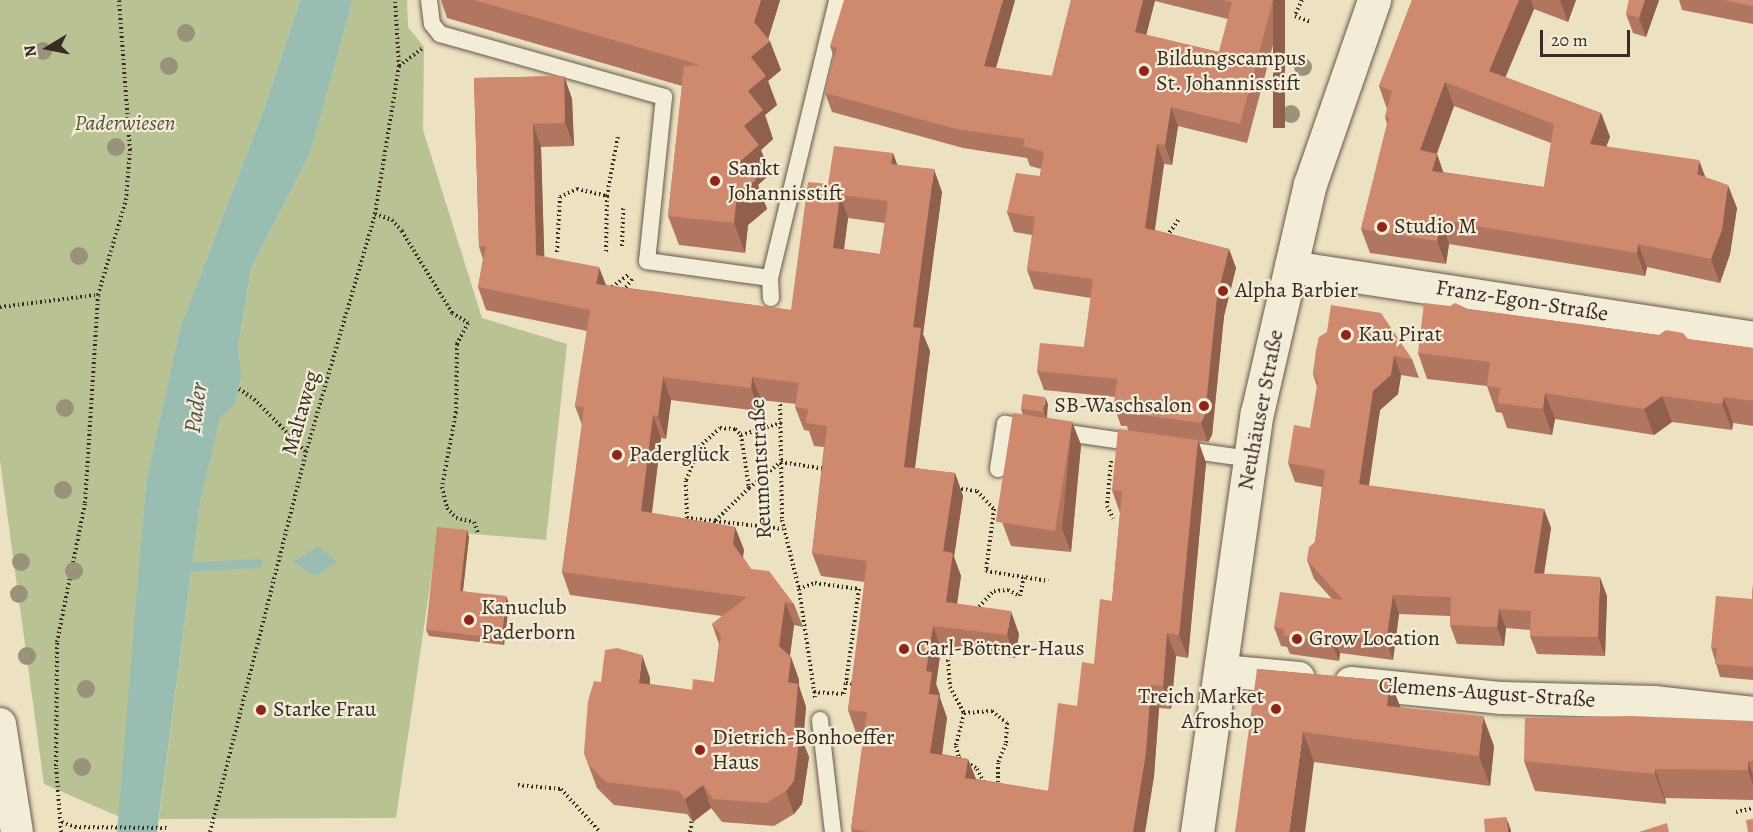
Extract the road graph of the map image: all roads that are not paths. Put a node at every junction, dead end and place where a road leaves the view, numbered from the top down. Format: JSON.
{"nodes":[{"id":1,"x":429,"y":0,"type":"edge"},
{"id":2,"x":837,"y":0,"type":"edge"},
{"id":3,"x":1374,"y":0,"type":"edge"},
{"id":4,"x":1291,"y":267,"type":"junction"},
{"id":5,"x":770,"y":278,"type":"junction"},
{"id":6,"x":771,"y":298,"type":"dead end"},
{"id":7,"x":1753,"y":338,"type":"edge"},
{"id":8,"x":1250,"y":459,"type":"junction"},
{"id":9,"x":998,"y":469,"type":"dead end"},
{"id":10,"x":1222,"y":671,"type":"junction"},
{"id":11,"x":1753,"y":713,"type":"edge"},
{"id":12,"x":820,"y":720,"type":"road end"},
{"id":13,"x":0,"y":724,"type":"edge"},
{"id":14,"x":17,"y":832,"type":"edge"},
{"id":15,"x":833,"y":832,"type":"edge"},
{"id":16,"x":1197,"y":832,"type":"edge"}],
"edges":[{"from":1,"to":5,"type":"lane"},
{"from":2,"to":5,"type":"lane"},
{"from":3,"to":4,"type":"main road","name":"Neuhäuser Straße"},
{"from":4,"to":7,"type":"street","name":"Franz-Egon-Straße"},
{"from":4,"to":8,"type":"main road","name":"Neuhäuser Straße"},
{"from":5,"to":6,"type":"lane"},
{"from":8,"to":9,"type":"lane"},
{"from":8,"to":10,"type":"main road","name":"Neuhäuser Straße"},
{"from":10,"to":11,"type":"street","name":"Clemens-August-Straße"},
{"from":10,"to":16,"type":"main road","name":"Neuhäuser Straße"},
{"from":12,"to":15,"type":"lane"},
{"from":13,"to":14,"type":"street"}]}
